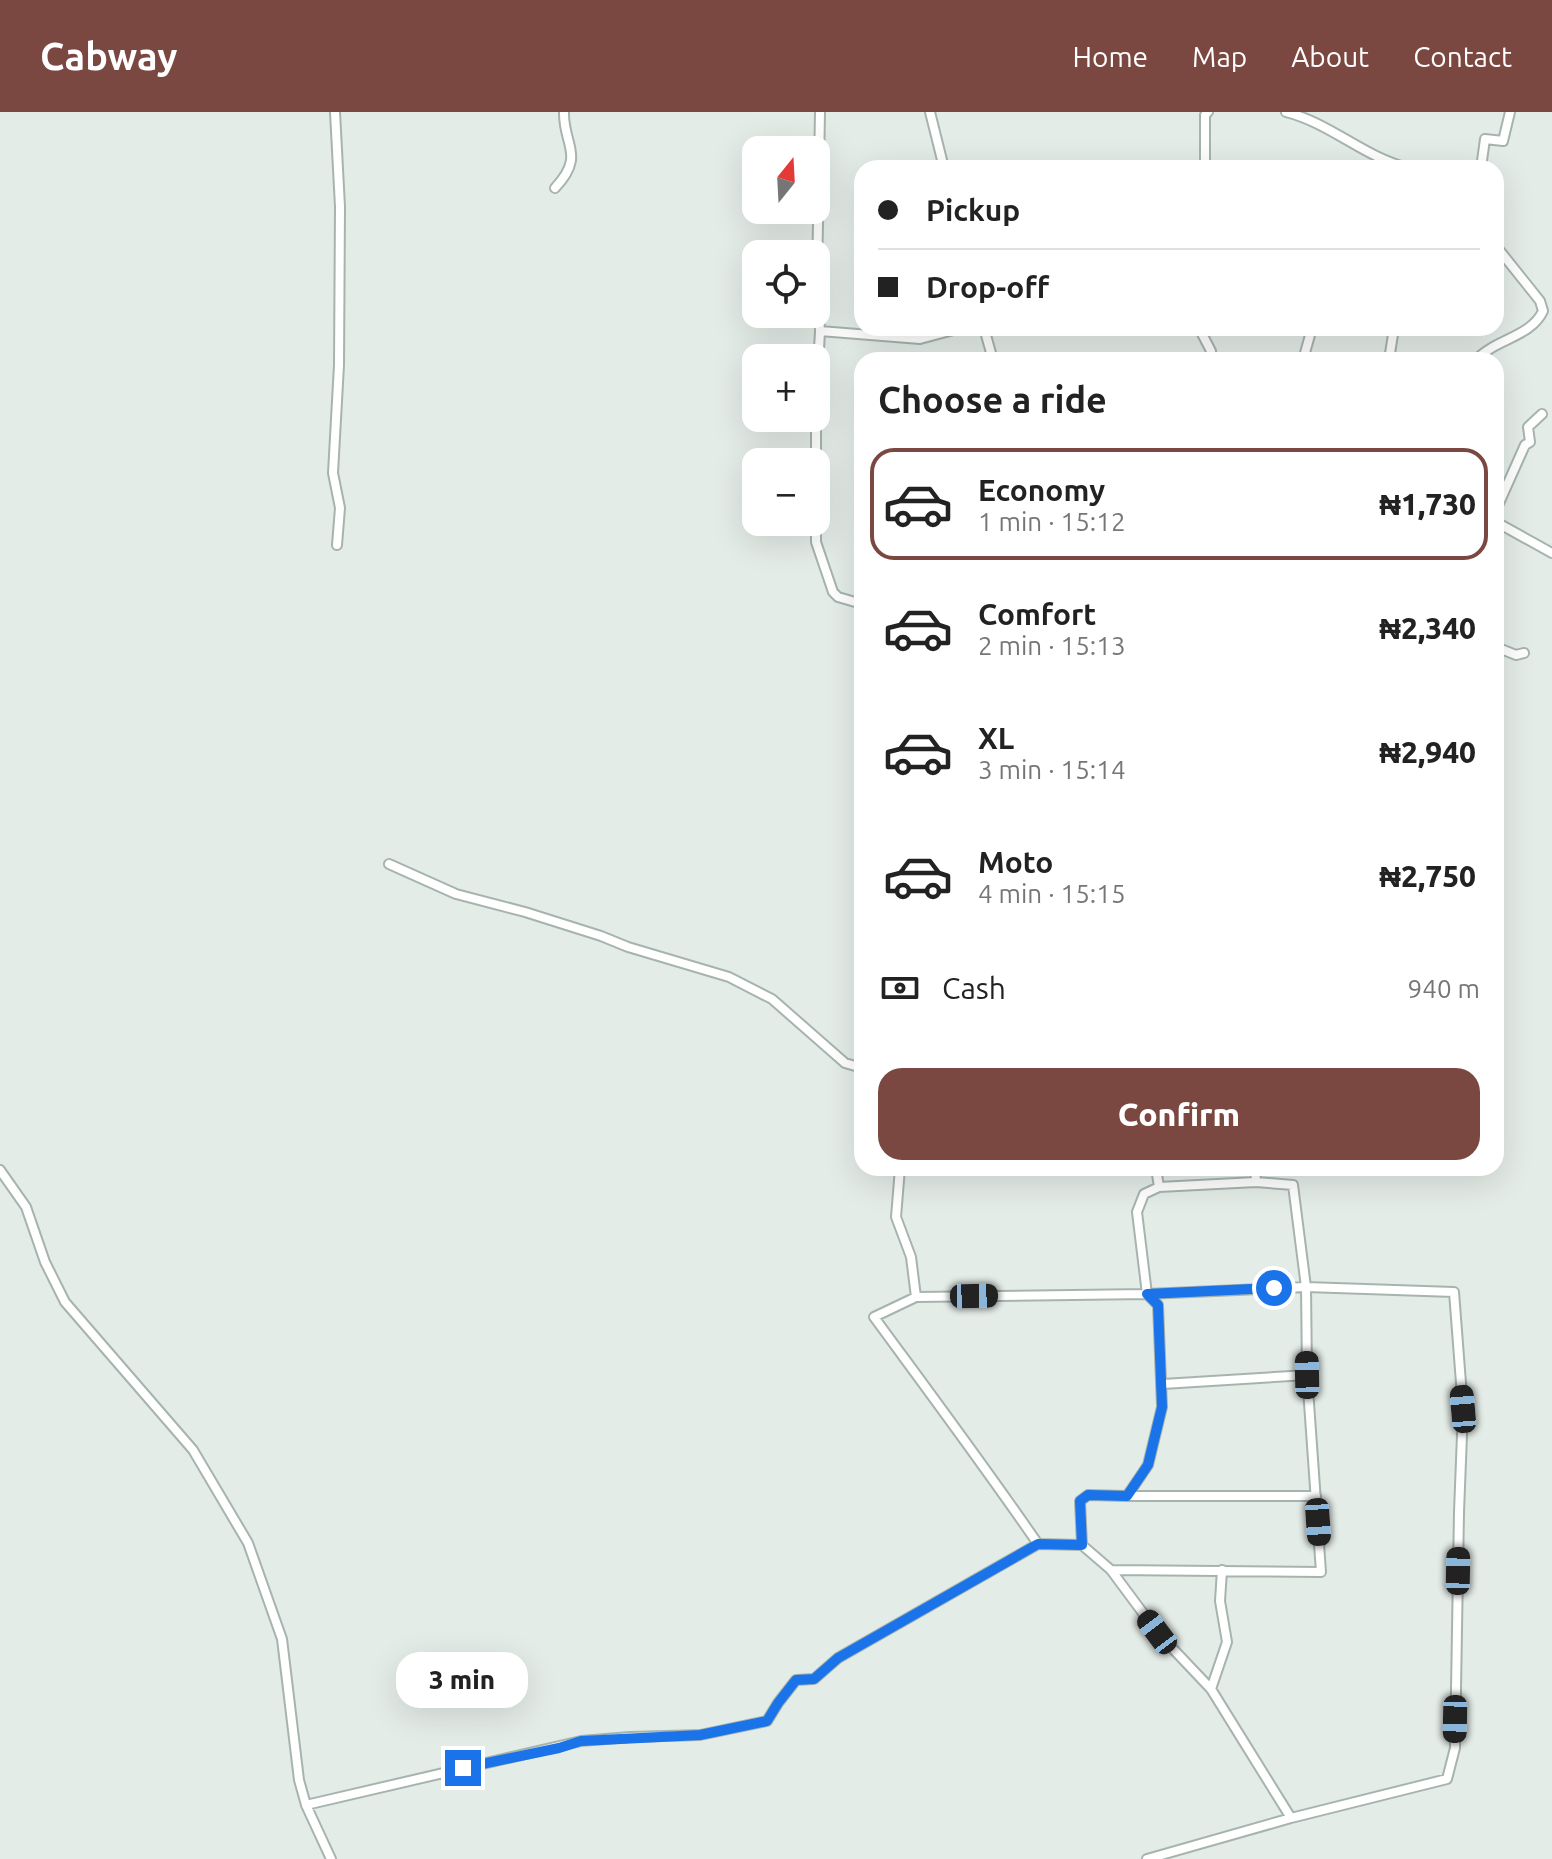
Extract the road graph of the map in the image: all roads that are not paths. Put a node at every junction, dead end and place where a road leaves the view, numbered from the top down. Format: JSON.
{"nodes":[{"id":1,"x":335,"y":112,"type":"edge"},
{"id":2,"x":564,"y":112,"type":"edge"},
{"id":3,"x":820,"y":112,"type":"edge"},
{"id":4,"x":930,"y":112,"type":"edge"},
{"id":5,"x":1208,"y":112,"type":"edge"},
{"id":6,"x":1286,"y":112,"type":"edge"},
{"id":7,"x":1510,"y":112,"type":"edge"},
{"id":8,"x":942,"y":160,"type":"edge"},
{"id":9,"x":1205,"y":160,"type":"edge"},
{"id":10,"x":1381,"y":160,"type":"edge"},
{"id":11,"x":1482,"y":160,"type":"edge"},
{"id":12,"x":555,"y":188,"type":"dead end"},
{"id":13,"x":1504,"y":256,"type":"edge"},
{"id":14,"x":820,"y":331,"type":"junction"},
{"id":15,"x":854,"y":334,"type":"edge"},
{"id":16,"x":882,"y":336,"type":"edge"},
{"id":17,"x":931,"y":336,"type":"edge"},
{"id":18,"x":819,"y":344,"type":"edge"},
{"id":19,"x":1485,"y":352,"type":"edge"},
{"id":20,"x":1542,"y":414,"type":"dead end"},
{"id":21,"x":1504,"y":492,"type":"edge"},
{"id":22,"x":1504,"y":526,"type":"edge"},
{"id":23,"x":816,"y":536,"type":"edge"},
{"id":24,"x":337,"y":545,"type":"dead end"},
{"id":25,"x":1552,"y":553,"type":"edge"},
{"id":26,"x":854,"y":602,"type":"edge"},
{"id":27,"x":1504,"y":650,"type":"edge"},
{"id":28,"x":1524,"y":653,"type":"dead end"},
{"id":29,"x":389,"y":864,"type":"dead end"},
{"id":30,"x":854,"y":1066,"type":"edge"},
{"id":31,"x":0,"y":1170,"type":"edge"},
{"id":32,"x":899,"y":1176,"type":"edge"},
{"id":33,"x":1157,"y":1176,"type":"edge"},
{"id":34,"x":1256,"y":1176,"type":"edge"},
{"id":35,"x":1256,"y":1182,"type":"junction"},
{"id":36,"x":1159,"y":1187,"type":"junction"},
{"id":37,"x":1306,"y":1287,"type":"junction"},
{"id":38,"x":1147,"y":1294,"type":"junction"},
{"id":39,"x":916,"y":1297,"type":"junction"},
{"id":40,"x":1307,"y":1375,"type":"junction"},
{"id":41,"x":1163,"y":1384,"type":"junction"},
{"id":42,"x":1127,"y":1496,"type":"junction"},
{"id":43,"x":1316,"y":1496,"type":"junction"},
{"id":44,"x":1038,"y":1544,"type":"junction"},
{"id":45,"x":1082,"y":1545,"type":"junction"},
{"id":46,"x":1111,"y":1570,"type":"junction"},
{"id":47,"x":1222,"y":1570,"type":"junction"},
{"id":48,"x":1211,"y":1689,"type":"junction"},
{"id":49,"x":306,"y":1805,"type":"junction"},
{"id":50,"x":1291,"y":1818,"type":"junction"},
{"id":51,"x":331,"y":1859,"type":"edge"},
{"id":52,"x":1147,"y":1859,"type":"edge"}],
"edges":[{"from":1,"to":24,"type":"street"},
{"from":2,"to":12,"type":"street"},
{"from":3,"to":14,"type":"street"},
{"from":4,"to":8,"type":"street"},
{"from":5,"to":9,"type":"street"},
{"from":6,"to":10,"type":"street"},
{"from":7,"to":11,"type":"street"},
{"from":13,"to":19,"type":"street"},
{"from":14,"to":15,"type":"street"},
{"from":14,"to":18,"type":"street"},
{"from":16,"to":17,"type":"street"},
{"from":20,"to":21,"type":"street"},
{"from":22,"to":25,"type":"street"},
{"from":23,"to":26,"type":"street"},
{"from":27,"to":28,"type":"street"},
{"from":29,"to":30,"type":"street"},
{"from":31,"to":49,"type":"street"},
{"from":32,"to":39,"type":"street"},
{"from":33,"to":36,"type":"street"},
{"from":34,"to":35,"type":"street"},
{"from":35,"to":36,"type":"street"},
{"from":35,"to":37,"type":"street"},
{"from":36,"to":38,"type":"street"},
{"from":37,"to":38,"type":"street"},
{"from":37,"to":40,"type":"street"},
{"from":37,"to":50,"type":"street"},
{"from":38,"to":39,"type":"street"},
{"from":38,"to":41,"type":"street"},
{"from":39,"to":44,"type":"street"},
{"from":40,"to":41,"type":"street"},
{"from":40,"to":43,"type":"street"},
{"from":41,"to":42,"type":"street"},
{"from":42,"to":43,"type":"street"},
{"from":42,"to":45,"type":"street"},
{"from":43,"to":47,"type":"street"},
{"from":44,"to":45,"type":"street"},
{"from":44,"to":49,"type":"street"},
{"from":45,"to":46,"type":"street"},
{"from":46,"to":47,"type":"street"},
{"from":46,"to":48,"type":"street"},
{"from":47,"to":48,"type":"street"},
{"from":48,"to":50,"type":"street"},
{"from":49,"to":51,"type":"street"},
{"from":50,"to":52,"type":"street"}]}
